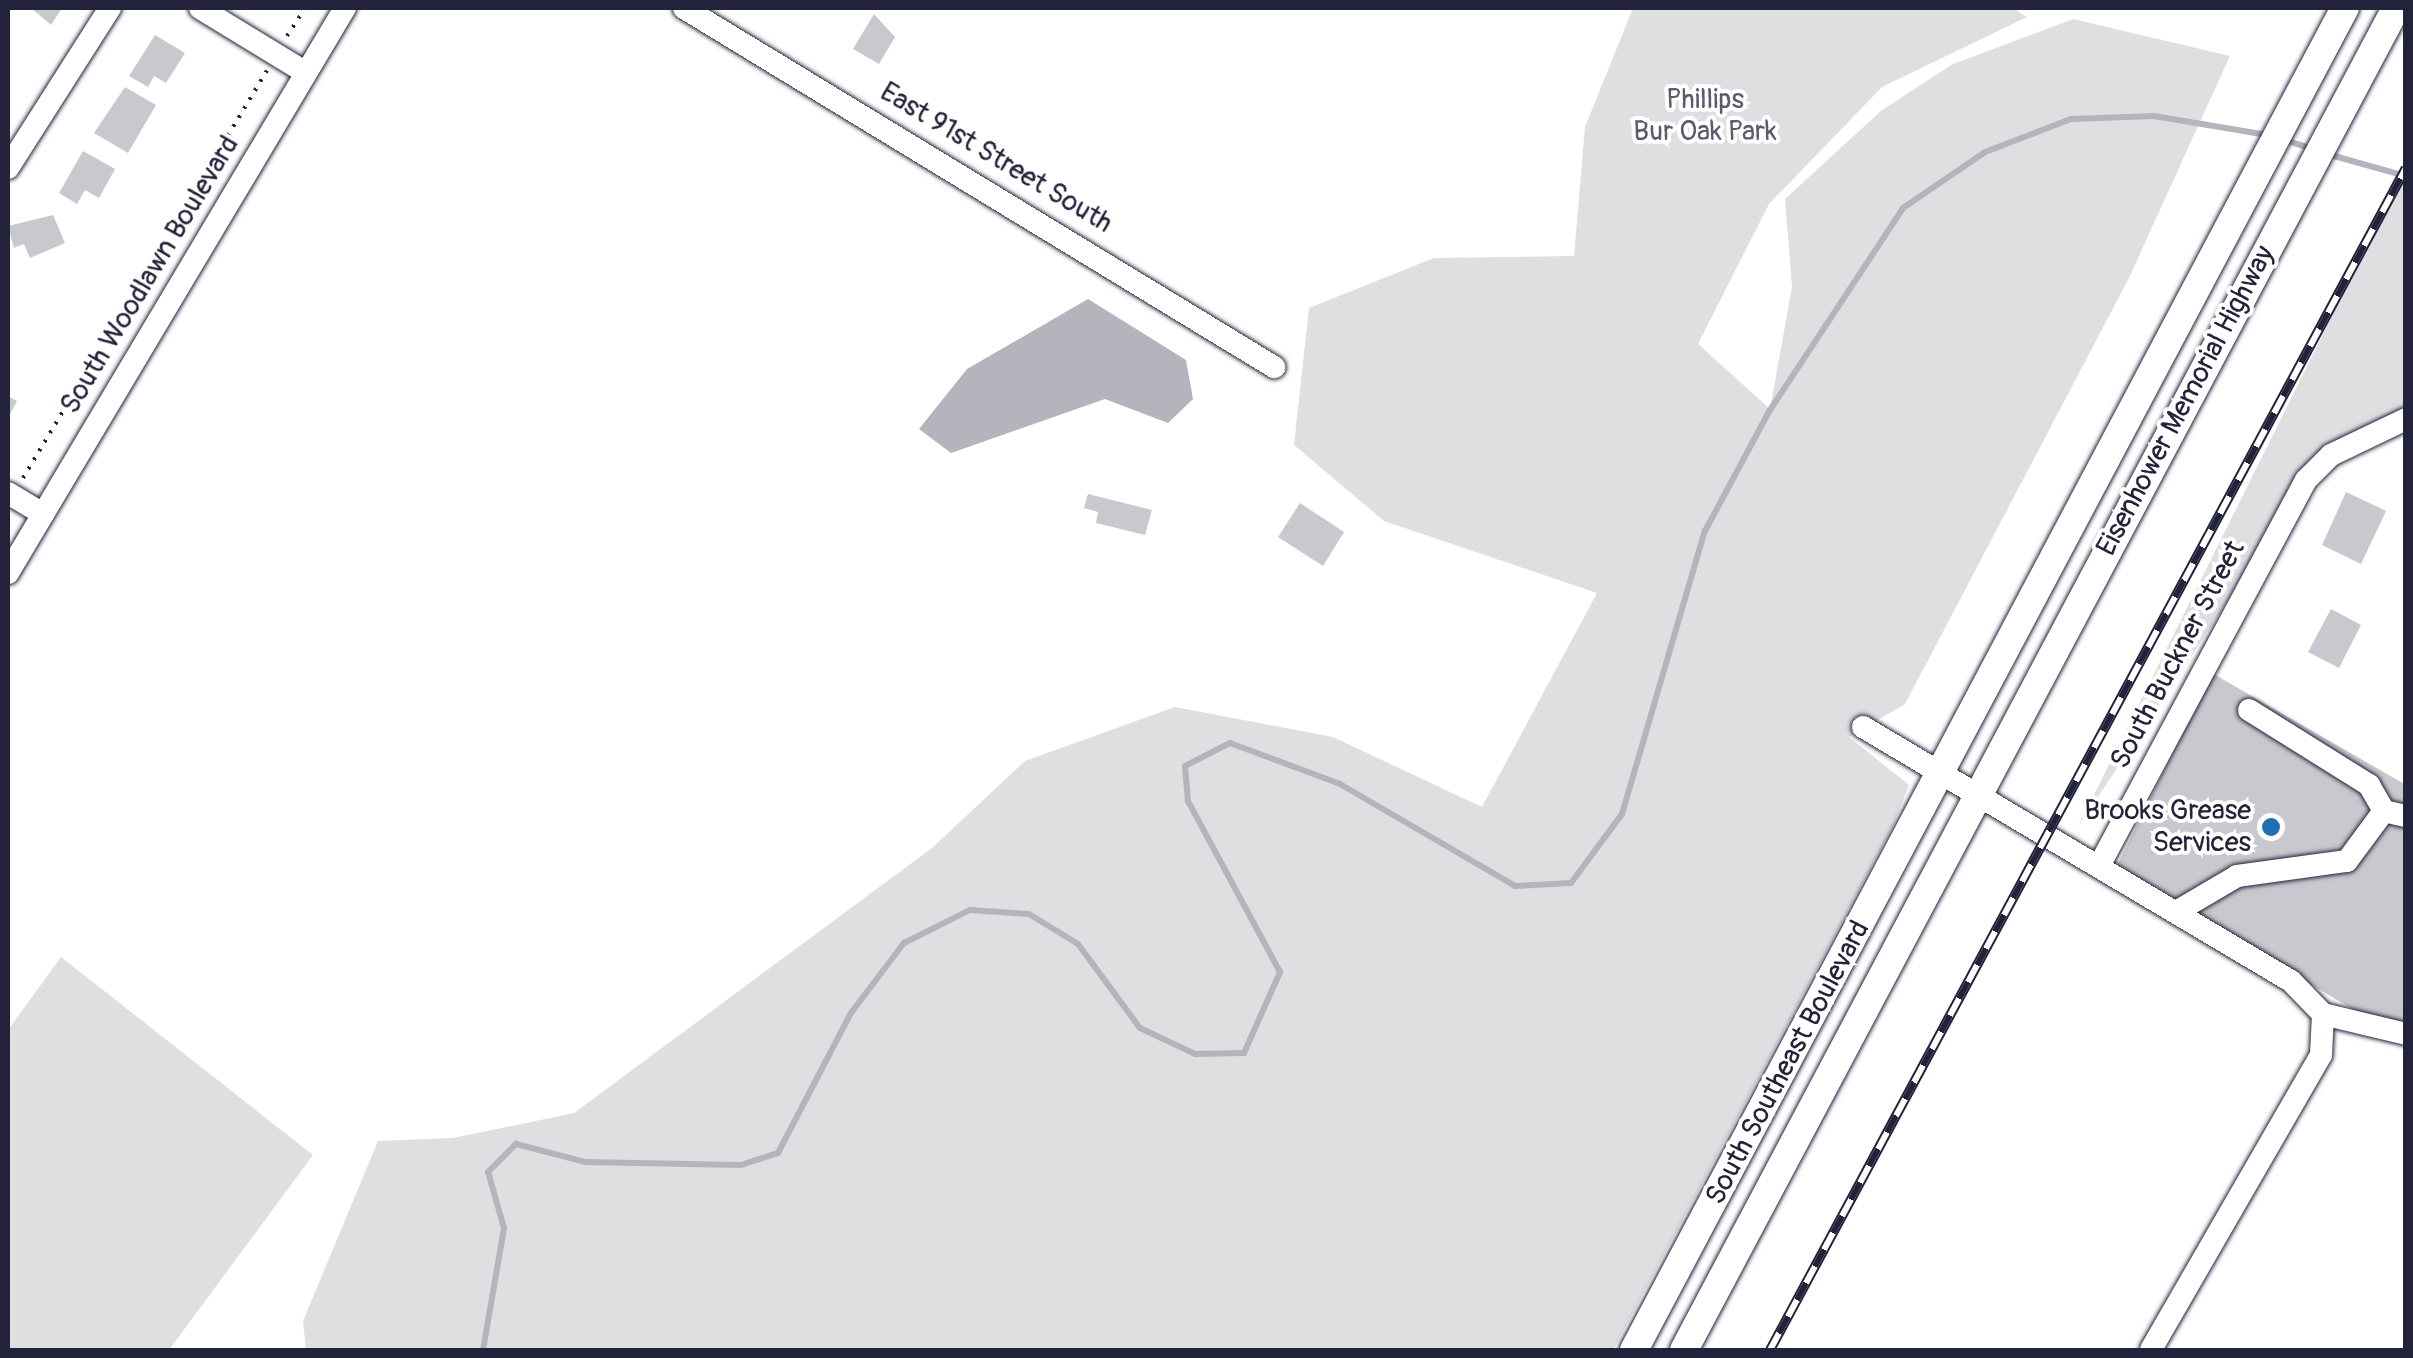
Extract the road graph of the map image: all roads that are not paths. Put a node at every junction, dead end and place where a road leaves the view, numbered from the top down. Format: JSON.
{"nodes":[{"id":1,"x":110,"y":8,"type":"edge"},
{"id":2,"x":200,"y":8,"type":"edge"},
{"id":3,"x":345,"y":8,"type":"edge"},
{"id":4,"x":684,"y":8,"type":"edge"},
{"id":5,"x":2345,"y":8,"type":"edge"},
{"id":6,"x":2396,"y":8,"type":"edge"},
{"id":7,"x":306,"y":72,"type":"junction"},
{"id":8,"x":8,"y":168,"type":"edge"},
{"id":9,"x":1274,"y":367,"type":"dead end"},
{"id":10,"x":2406,"y":419,"type":"edge"},
{"id":11,"x":10,"y":495,"type":"edge"},
{"id":12,"x":42,"y":514,"type":"junction"},
{"id":13,"x":8,"y":573,"type":"edge"},
{"id":14,"x":2249,"y":710,"type":"dead end"},
{"id":15,"x":1863,"y":727,"type":"dead end"},
{"id":16,"x":1942,"y":774,"type":"junction"},
{"id":17,"x":1979,"y":796,"type":"junction"},
{"id":18,"x":2395,"y":813,"type":"edge"},
{"id":19,"x":2099,"y":866,"type":"junction"},
{"id":20,"x":2176,"y":912,"type":"junction"},
{"id":21,"x":2323,"y":1014,"type":"junction"},
{"id":22,"x":2406,"y":1034,"type":"edge"},
{"id":23,"x":1634,"y":1350,"type":"edge"},
{"id":24,"x":1684,"y":1350,"type":"edge"},
{"id":25,"x":2151,"y":1350,"type":"edge"}],
"edges":[{"from":1,"to":8,"type":"street"},
{"from":2,"to":7,"type":"street"},
{"from":3,"to":7,"type":"street","name":"South Woodlawn Boulevard"},
{"from":4,"to":9,"type":"street","name":"East 91st Street South"},
{"from":5,"to":16,"type":"main road","name":"Eisenhower Memorial Highway"},
{"from":6,"to":17,"type":"main road","name":"Eisenhower Memorial Highway"},
{"from":7,"to":12,"type":"street","name":"South Woodlawn Boulevard"},
{"from":10,"to":19,"type":"street","name":"South Buckner Street"},
{"from":11,"to":12,"type":"street"},
{"from":12,"to":13,"type":"street","name":"South Woodlawn Boulevard"},
{"from":14,"to":18,"type":"street"},
{"from":15,"to":16,"type":"street"},
{"from":16,"to":17,"type":"street"},
{"from":16,"to":23,"type":"main road","name":"South Southeast Boulevard"},
{"from":17,"to":19,"type":"street"},
{"from":17,"to":24,"type":"main road","name":"South Southeast Boulevard"},
{"from":18,"to":20,"type":"street"},
{"from":19,"to":20,"type":"street"},
{"from":20,"to":21,"type":"street"},
{"from":21,"to":22,"type":"street"},
{"from":21,"to":25,"type":"street"}]}
